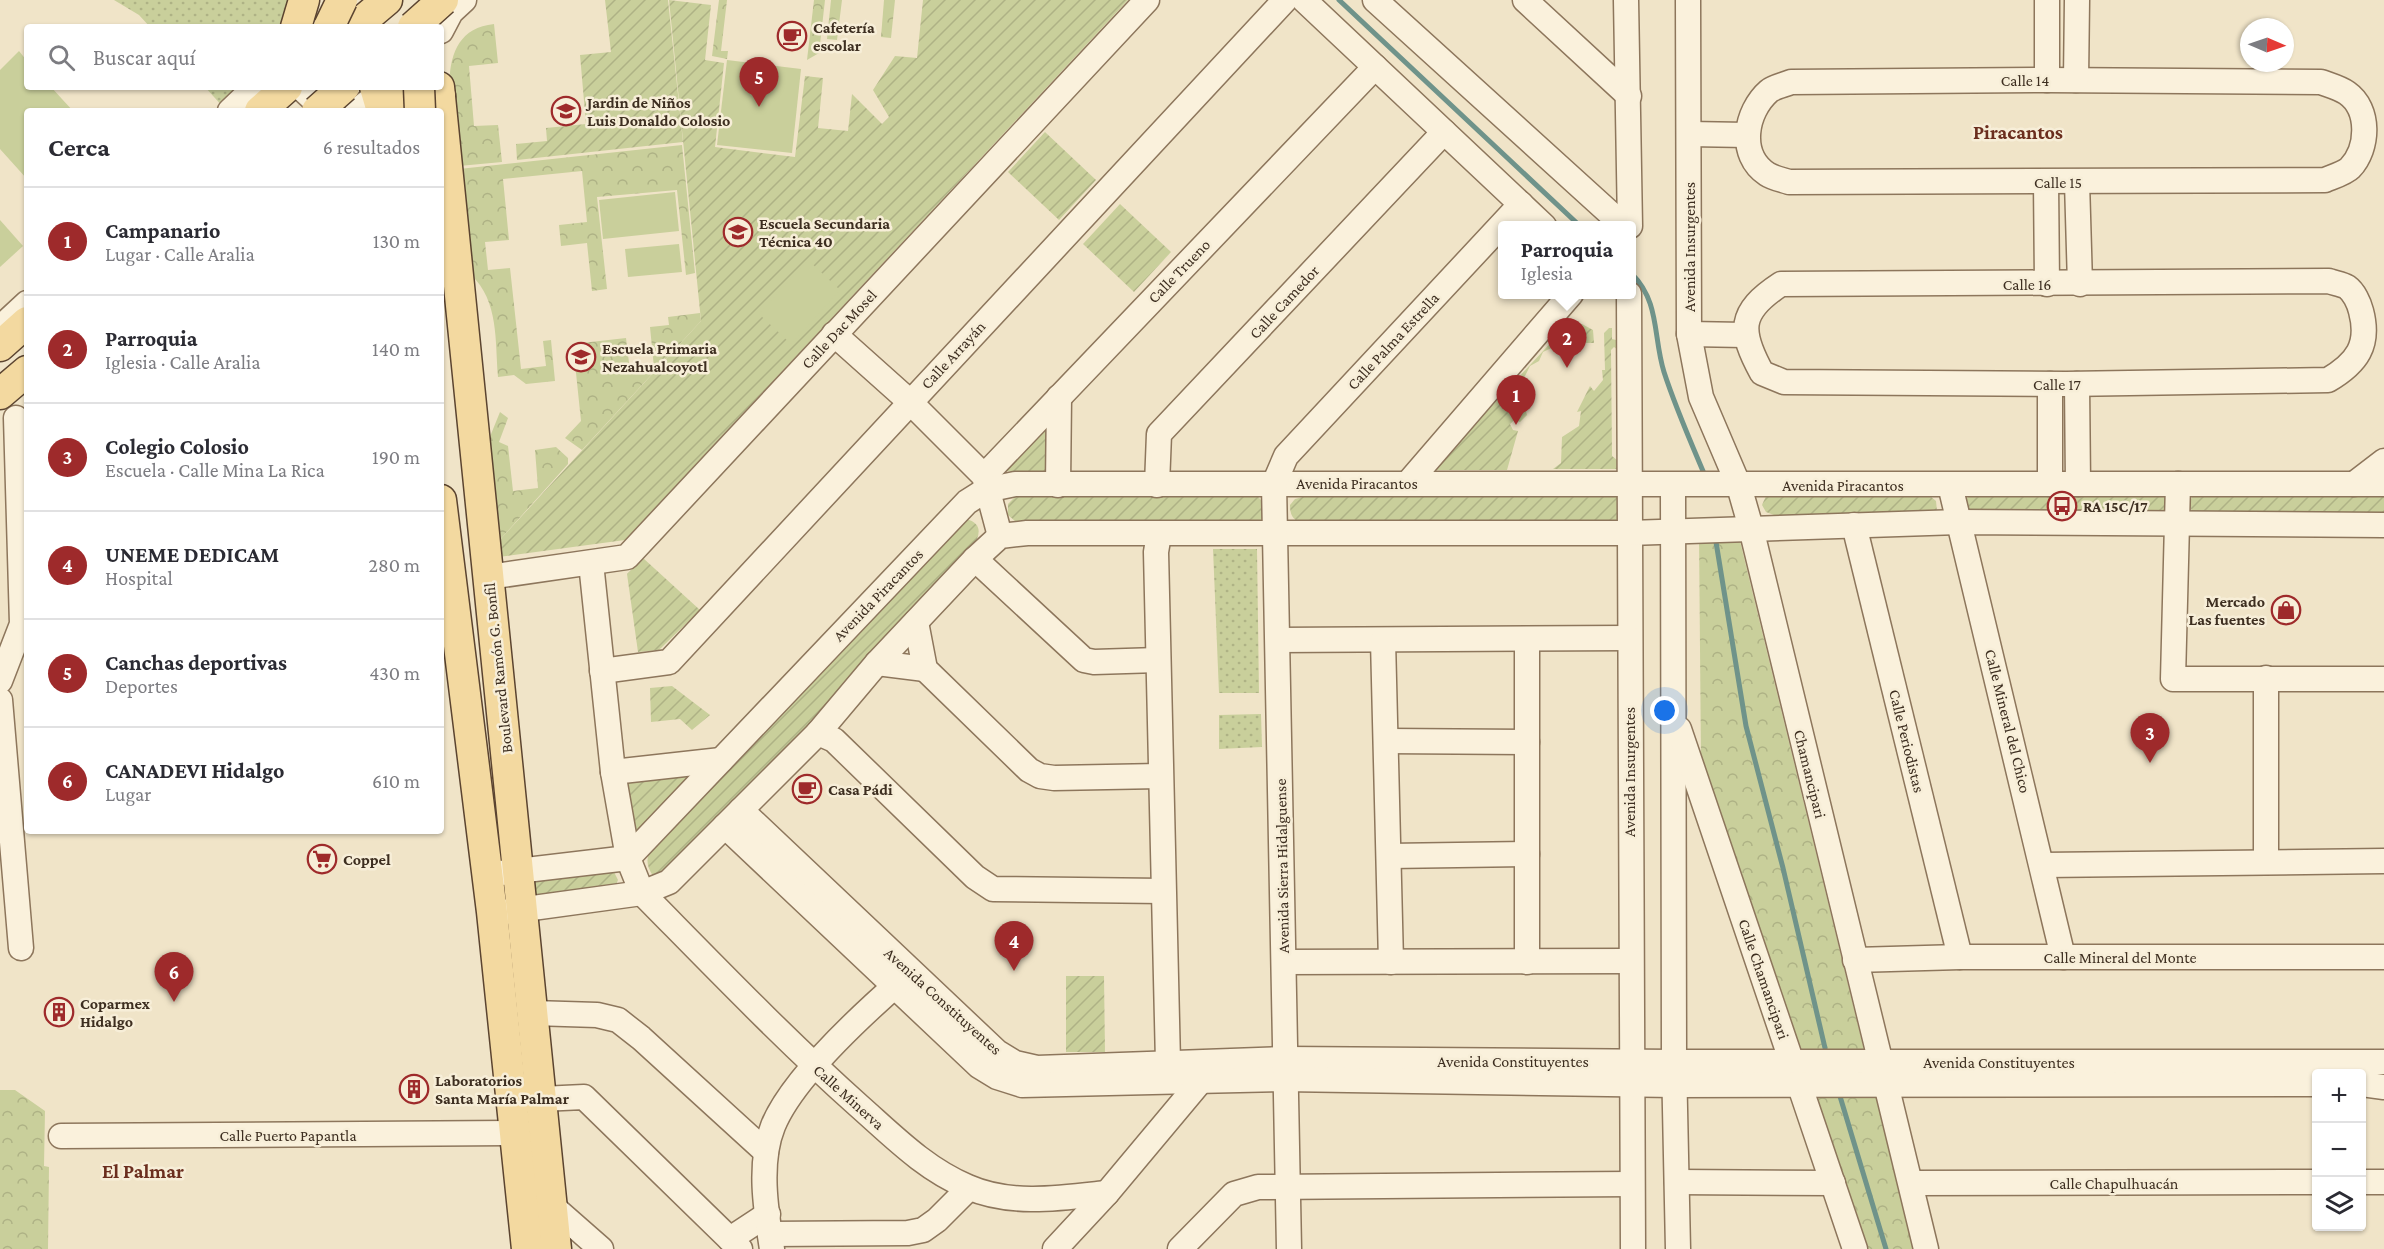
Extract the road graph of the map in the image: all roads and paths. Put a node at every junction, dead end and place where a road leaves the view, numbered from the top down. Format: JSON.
{"nodes":[{"id":1,"x":304,"y":0,"type":"edge"},
{"id":2,"x":387,"y":0,"type":"edge"},
{"id":3,"x":464,"y":0,"type":"edge"},
{"id":4,"x":1147,"y":0,"type":"edge"},
{"id":5,"x":1285,"y":0,"type":"edge"},
{"id":6,"x":1304,"y":0,"type":"edge"},
{"id":7,"x":1375,"y":0,"type":"edge"},
{"id":8,"x":1525,"y":0,"type":"edge"},
{"id":9,"x":1626,"y":0,"type":"edge"},
{"id":10,"x":1688,"y":0,"type":"edge"},
{"id":11,"x":2047,"y":0,"type":"edge"},
{"id":12,"x":2077,"y":0,"type":"edge"},
{"id":13,"x":337,"y":10,"type":"edge"},
{"id":14,"x":429,"y":18,"type":"edge"},
{"id":15,"x":297,"y":24,"type":"edge"},
{"id":16,"x":317,"y":24,"type":"edge"},
{"id":17,"x":359,"y":24,"type":"edge"},
{"id":18,"x":1375,"y":67,"type":"junction"},
{"id":19,"x":2047,"y":80,"type":"junction"},
{"id":20,"x":2076,"y":80,"type":"junction"},
{"id":21,"x":252,"y":90,"type":"edge"},
{"id":22,"x":283,"y":90,"type":"edge"},
{"id":23,"x":303,"y":90,"type":"edge"},
{"id":24,"x":341,"y":90,"type":"edge"},
{"id":25,"x":429,"y":95,"type":"edge"},
{"id":26,"x":1629,"y":96,"type":"junction"},
{"id":27,"x":378,"y":100,"type":"edge"},
{"id":28,"x":233,"y":108,"type":"edge"},
{"id":29,"x":263,"y":108,"type":"edge"},
{"id":30,"x":317,"y":108,"type":"edge"},
{"id":31,"x":321,"y":108,"type":"edge"},
{"id":32,"x":2367,"y":128,"type":"joint"},
{"id":33,"x":1444,"y":132,"type":"junction"},
{"id":34,"x":1689,"y":134,"type":"junction"},
{"id":35,"x":1747,"y":135,"type":"junction"},
{"id":36,"x":2046,"y":182,"type":"junction"},
{"id":37,"x":2078,"y":182,"type":"junction"},
{"id":38,"x":444,"y":196,"type":"edge"},
{"id":39,"x":1521,"y":204,"type":"junction"},
{"id":40,"x":1505,"y":221,"type":"edge"},
{"id":41,"x":1540,"y":221,"type":"edge"},
{"id":42,"x":1620,"y":221,"type":"edge"},
{"id":43,"x":1630,"y":221,"type":"edge"},
{"id":44,"x":1498,"y":229,"type":"edge"},
{"id":45,"x":444,"y":267,"type":"edge"},
{"id":46,"x":2047,"y":284,"type":"junction"},
{"id":47,"x":2080,"y":284,"type":"junction"},
{"id":48,"x":1567,"y":299,"type":"edge"},
{"id":49,"x":1625,"y":299,"type":"edge"},
{"id":50,"x":24,"y":306,"type":"edge"},
{"id":51,"x":24,"y":325,"type":"edge"},
{"id":52,"x":0,"y":328,"type":"edge"},
{"id":53,"x":2366,"y":328,"type":"joint"},
{"id":54,"x":834,"y":334,"type":"junction"},
{"id":55,"x":1689,"y":334,"type":"junction"},
{"id":56,"x":1745,"y":335,"type":"junction"},
{"id":57,"x":0,"y":346,"type":"edge"},
{"id":58,"x":24,"y":379,"type":"edge"},
{"id":59,"x":2050,"y":384,"type":"junction"},
{"id":60,"x":2077,"y":384,"type":"junction"},
{"id":61,"x":1059,"y":397,"type":"junction"},
{"id":62,"x":909,"y":401,"type":"junction"},
{"id":63,"x":11,"y":413,"type":"edge"},
{"id":64,"x":2384,"y":461,"type":"edge"},
{"id":65,"x":986,"y":483,"type":"junction"},
{"id":66,"x":1408,"y":483,"type":"junction"},
{"id":67,"x":1274,"y":484,"type":"junction"},
{"id":68,"x":2050,"y":484,"type":"junction"},
{"id":69,"x":2078,"y":484,"type":"junction"},
{"id":70,"x":2178,"y":484,"type":"junction"},
{"id":71,"x":2354,"y":484,"type":"junction"},
{"id":72,"x":2384,"y":484,"type":"edge"},
{"id":73,"x":1058,"y":485,"type":"junction"},
{"id":74,"x":1673,"y":485,"type":"junction"},
{"id":75,"x":1950,"y":485,"type":"junction"},
{"id":76,"x":1157,"y":486,"type":"junction"},
{"id":77,"x":1629,"y":486,"type":"junction"},
{"id":78,"x":1739,"y":486,"type":"junction"},
{"id":79,"x":1959,"y":522,"type":"junction"},
{"id":80,"x":444,"y":524,"type":"edge"},
{"id":81,"x":1854,"y":525,"type":"junction"},
{"id":82,"x":2176,"y":525,"type":"junction"},
{"id":83,"x":2384,"y":525,"type":"edge"},
{"id":84,"x":1751,"y":528,"type":"junction"},
{"id":85,"x":1673,"y":532,"type":"junction"},
{"id":86,"x":1629,"y":533,"type":"junction"},
{"id":87,"x":1159,"y":534,"type":"junction"},
{"id":88,"x":1277,"y":535,"type":"junction"},
{"id":89,"x":1000,"y":536,"type":"junction"},
{"id":90,"x":975,"y":559,"type":"junction"},
{"id":91,"x":591,"y":563,"type":"junction"},
{"id":92,"x":489,"y":577,"type":"junction"},
{"id":93,"x":916,"y":622,"type":"junction"},
{"id":94,"x":24,"y":624,"type":"edge"},
{"id":95,"x":1629,"y":638,"type":"junction"},
{"id":96,"x":1383,"y":639,"type":"junction"},
{"id":97,"x":1527,"y":639,"type":"junction"},
{"id":98,"x":1278,"y":640,"type":"junction"},
{"id":99,"x":1158,"y":660,"type":"junction"},
{"id":100,"x":877,"y":663,"type":"junction"},
{"id":101,"x":925,"y":669,"type":"junction"},
{"id":102,"x":602,"y":671,"type":"junction"},
{"id":103,"x":2266,"y":678,"type":"junction"},
{"id":104,"x":2384,"y":679,"type":"edge"},
{"id":105,"x":0,"y":681,"type":"edge"},
{"id":106,"x":0,"y":700,"type":"edge"},
{"id":107,"x":1672,"y":710,"type":"junction"},
{"id":108,"x":818,"y":733,"type":"junction"},
{"id":109,"x":1386,"y":741,"type":"junction"},
{"id":110,"x":1527,"y":742,"type":"junction"},
{"id":111,"x":721,"y":760,"type":"junction"},
{"id":112,"x":613,"y":772,"type":"junction"},
{"id":113,"x":1160,"y":776,"type":"junction"},
{"id":114,"x":512,"y":808,"type":"junction"},
{"id":115,"x":733,"y":818,"type":"junction"},
{"id":116,"x":1527,"y":854,"type":"junction"},
{"id":117,"x":1389,"y":856,"type":"junction"},
{"id":118,"x":628,"y":858,"type":"junction"},
{"id":119,"x":2266,"y":861,"type":"junction"},
{"id":120,"x":2384,"y":861,"type":"edge"},
{"id":121,"x":2043,"y":865,"type":"junction"},
{"id":122,"x":519,"y":871,"type":"junction"},
{"id":123,"x":487,"y":875,"type":"junction"},
{"id":124,"x":1163,"y":891,"type":"junction"},
{"id":125,"x":642,"y":893,"type":"junction"},
{"id":126,"x":522,"y":911,"type":"junction"},
{"id":127,"x":492,"y":912,"type":"junction"},
{"id":128,"x":21,"y":948,"type":"dead end"},
{"id":129,"x":1960,"y":957,"type":"junction"},
{"id":130,"x":2063,"y":957,"type":"junction"},
{"id":131,"x":2384,"y":957,"type":"edge"},
{"id":132,"x":1855,"y":960,"type":"junction"},
{"id":133,"x":1630,"y":961,"type":"junction"},
{"id":134,"x":1284,"y":962,"type":"junction"},
{"id":135,"x":1527,"y":962,"type":"junction"},
{"id":136,"x":1391,"y":963,"type":"junction"},
{"id":137,"x":902,"y":980,"type":"junction"},
{"id":138,"x":533,"y":1013,"type":"junction"},
{"id":139,"x":2384,"y":1062,"type":"edge"},
{"id":140,"x":1168,"y":1063,"type":"junction"},
{"id":141,"x":814,"y":1066,"type":"junction"},
{"id":142,"x":1284,"y":1069,"type":"junction"},
{"id":143,"x":1883,"y":1072,"type":"junction"},
{"id":144,"x":2155,"y":1072,"type":"junction"},
{"id":145,"x":1200,"y":1073,"type":"junction"},
{"id":146,"x":1631,"y":1073,"type":"junction"},
{"id":147,"x":1674,"y":1073,"type":"junction"},
{"id":148,"x":1796,"y":1073,"type":"junction"},
{"id":149,"x":2312,"y":1084,"type":"edge"},
{"id":150,"x":2366,"y":1085,"type":"edge"},
{"id":151,"x":2384,"y":1088,"type":"edge"},
{"id":152,"x":541,"y":1099,"type":"junction"},
{"id":153,"x":515,"y":1133,"type":"junction"},
{"id":154,"x":61,"y":1136,"type":"dead end"},
{"id":155,"x":766,"y":1152,"type":"junction"},
{"id":156,"x":1677,"y":1182,"type":"junction"},
{"id":157,"x":2312,"y":1182,"type":"edge"},
{"id":158,"x":2366,"y":1182,"type":"edge"},
{"id":159,"x":2384,"y":1182,"type":"edge"},
{"id":160,"x":1833,"y":1183,"type":"junction"},
{"id":161,"x":1911,"y":1183,"type":"junction"},
{"id":162,"x":1632,"y":1184,"type":"junction"},
{"id":163,"x":1287,"y":1185,"type":"junction"},
{"id":164,"x":969,"y":1188,"type":"junction"},
{"id":165,"x":1107,"y":1193,"type":"junction"},
{"id":166,"x":552,"y":1206,"type":"junction"},
{"id":167,"x":770,"y":1232,"type":"edge"},
{"id":168,"x":735,"y":1244,"type":"edge"},
{"id":169,"x":526,"y":1249,"type":"edge"},
{"id":170,"x":556,"y":1249,"type":"edge"},
{"id":171,"x":601,"y":1249,"type":"edge"},
{"id":172,"x":1055,"y":1249,"type":"edge"},
{"id":173,"x":1180,"y":1249,"type":"edge"},
{"id":174,"x":1289,"y":1249,"type":"edge"},
{"id":175,"x":1632,"y":1249,"type":"edge"},
{"id":176,"x":1678,"y":1249,"type":"edge"},
{"id":177,"x":1855,"y":1249,"type":"edge"},
{"id":178,"x":1926,"y":1249,"type":"edge"}],
"edges":[{"from":1,"to":15,"type":"main road"},
{"from":2,"to":17,"type":"main road"},
{"from":3,"to":14,"type":"street"},
{"from":4,"to":54,"type":"street","name":"Calle Dac Mosel"},
{"from":5,"to":62,"type":"street","name":"Calle Arrayán"},
{"from":6,"to":18,"type":"street"},
{"from":7,"to":42,"type":"street"},
{"from":8,"to":26,"type":"street"},
{"from":9,"to":26,"type":"street"},
{"from":10,"to":34,"type":"street","name":"Avenida Insurgentes"},
{"from":11,"to":19,"type":"street"},
{"from":12,"to":20,"type":"street"},
{"from":13,"to":16,"type":"street"},
{"from":18,"to":33,"type":"street"},
{"from":18,"to":61,"type":"street","name":"Calle Trueno"},
{"from":19,"to":20,"type":"street","name":"Calle 14"},
{"from":19,"to":35,"type":"street","name":"Calle 14"},
{"from":20,"to":32,"type":"street","name":"Calle 14"},
{"from":21,"to":28,"type":"street"},
{"from":22,"to":29,"type":"main road"},
{"from":23,"to":30,"type":"street"},
{"from":24,"to":31,"type":"main road","bridge":true},
{"from":25,"to":27,"type":"main road"},
{"from":26,"to":43,"type":"street"},
{"from":32,"to":37,"type":"street","name":"Calle 15"},
{"from":33,"to":39,"type":"street"},
{"from":33,"to":76,"type":"street","name":"Calle Camedor"},
{"from":34,"to":35,"type":"street"},
{"from":34,"to":55,"type":"street","name":"Avenida Insurgentes"},
{"from":35,"to":36,"type":"street","name":"Calle 15"},
{"from":36,"to":37,"type":"street","name":"Calle 15"},
{"from":36,"to":46,"type":"street"},
{"from":37,"to":47,"type":"street"},
{"from":38,"to":92,"type":"main road","name":"Boulevard Ramón G. Bonfil"},
{"from":39,"to":40,"type":"street","name":"Calle Palma Estrella"},
{"from":39,"to":41,"type":"street"},
{"from":44,"to":67,"type":"street","name":"Calle Palma Estrella"},
{"from":45,"to":114,"type":"main road"},
{"from":46,"to":47,"type":"street","name":"Calle 16"},
{"from":46,"to":56,"type":"street","name":"Calle 16"},
{"from":47,"to":53,"type":"street","name":"Calle 16"},
{"from":48,"to":66,"type":"street"},
{"from":49,"to":77,"type":"street","name":"Avenida Insurgentes"},
{"from":50,"to":52,"type":"street"},
{"from":51,"to":57,"type":"main road"},
{"from":53,"to":60,"type":"street","name":"Calle 17"},
{"from":54,"to":62,"type":"street"},
{"from":54,"to":91,"type":"street","name":"Calle Dac Mosel"},
{"from":55,"to":56,"type":"street"},
{"from":55,"to":78,"type":"street","name":"Avenida Insurgentes"},
{"from":56,"to":59,"type":"street","name":"Calle 17"},
{"from":58,"to":63,"type":"main road"},
{"from":59,"to":60,"type":"street","name":"Calle 17"},
{"from":59,"to":68,"type":"street"},
{"from":60,"to":69,"type":"street"},
{"from":61,"to":65,"type":"street","name":"Calle Trueno"},
{"from":61,"to":73,"type":"street"},
{"from":62,"to":65,"type":"street"},
{"from":62,"to":102,"type":"street","name":"Calle Arrayán"},
{"from":63,"to":94,"type":"street"},
{"from":64,"to":71,"type":"street"},
{"from":65,"to":73,"type":"street","name":"Avenida Piracantos"},
{"from":65,"to":89,"type":"street"},
{"from":65,"to":111,"type":"street","name":"Avenida Piracantos"},
{"from":66,"to":67,"type":"street","name":"Avenida Piracantos"},
{"from":66,"to":77,"type":"street","name":"Avenida Piracantos"},
{"from":67,"to":76,"type":"street","name":"Avenida Piracantos"},
{"from":67,"to":88,"type":"street","name":"Avenida Sierra Hidalguense"},
{"from":68,"to":69,"type":"street","name":"Avenida Piracantos"},
{"from":68,"to":75,"type":"street","name":"Avenida Piracantos"},
{"from":69,"to":70,"type":"street","name":"Avenida Piracantos"},
{"from":70,"to":71,"type":"street","name":"Avenida Piracantos"},
{"from":70,"to":82,"type":"street"},
{"from":71,"to":72,"type":"street","name":"Avenida Piracantos"},
{"from":73,"to":76,"type":"street","name":"Avenida Piracantos"},
{"from":74,"to":77,"type":"street","name":"Avenida Piracantos"},
{"from":74,"to":78,"type":"street","name":"Avenida Piracantos"},
{"from":74,"to":85,"type":"street"},
{"from":75,"to":78,"type":"street","name":"Avenida Piracantos"},
{"from":75,"to":79,"type":"street","name":"Calle Mineral del Chico"},
{"from":77,"to":86,"type":"street","name":"Avenida Insurgentes"},
{"from":78,"to":84,"type":"street","name":"Chamancipari"},
{"from":79,"to":81,"type":"street"},
{"from":79,"to":82,"type":"street"},
{"from":79,"to":121,"type":"street","name":"Calle Mineral del Chico"},
{"from":80,"to":123,"type":"main road","name":"Boulevard Ramón G. Bonfil"},
{"from":81,"to":84,"type":"street"},
{"from":81,"to":129,"type":"street","name":"Calle Periodistas"},
{"from":82,"to":83,"type":"street"},
{"from":82,"to":103,"type":"street"},
{"from":84,"to":85,"type":"street"},
{"from":84,"to":132,"type":"street","name":"Chamancipari"},
{"from":85,"to":86,"type":"street"},
{"from":85,"to":107,"type":"street"},
{"from":86,"to":88,"type":"street"},
{"from":86,"to":95,"type":"street","name":"Avenida Insurgentes"},
{"from":87,"to":88,"type":"street"},
{"from":87,"to":89,"type":"street"},
{"from":87,"to":99,"type":"street"},
{"from":88,"to":98,"type":"street","name":"Avenida Sierra Hidalguense"},
{"from":89,"to":90,"type":"street"},
{"from":90,"to":93,"type":"street"},
{"from":90,"to":99,"type":"street"},
{"from":91,"to":92,"type":"street","name":"Calle Dac Mosel"},
{"from":91,"to":102,"type":"street"},
{"from":92,"to":114,"type":"main road","name":"Boulevard Ramón G. Bonfil"},
{"from":93,"to":100,"type":"street"},
{"from":93,"to":101,"type":"street"},
{"from":94,"to":105,"type":"street"},
{"from":95,"to":97,"type":"street"},
{"from":95,"to":133,"type":"street","name":"Avenida Insurgentes"},
{"from":96,"to":97,"type":"street"},
{"from":96,"to":98,"type":"street"},
{"from":96,"to":109,"type":"street"},
{"from":97,"to":110,"type":"street"},
{"from":98,"to":134,"type":"street","name":"Avenida Sierra Hidalguense"},
{"from":99,"to":113,"type":"street"},
{"from":100,"to":101,"type":"street"},
{"from":100,"to":108,"type":"street"},
{"from":101,"to":113,"type":"street"},
{"from":102,"to":112,"type":"street"},
{"from":103,"to":104,"type":"street"},
{"from":103,"to":119,"type":"street"},
{"from":106,"to":128,"type":"street"},
{"from":107,"to":147,"type":"street"},
{"from":107,"to":148,"type":"street","name":"Calle Chamancipari"},
{"from":108,"to":115,"type":"street"},
{"from":108,"to":124,"type":"street"},
{"from":109,"to":110,"type":"street"},
{"from":109,"to":117,"type":"street"},
{"from":110,"to":116,"type":"street"},
{"from":111,"to":112,"type":"street"},
{"from":111,"to":118,"type":"street","name":"Avenida Piracantos"},
{"from":112,"to":118,"type":"street"},
{"from":113,"to":124,"type":"street"},
{"from":114,"to":122,"type":"main road","name":"Boulevard Ramón G. Bonfil"},
{"from":115,"to":125,"type":"street"},
{"from":115,"to":137,"type":"street","name":"Avenida Constituyentes"},
{"from":116,"to":117,"type":"street"},
{"from":116,"to":135,"type":"street"},
{"from":117,"to":136,"type":"street"},
{"from":118,"to":122,"type":"street"},
{"from":118,"to":125,"type":"street"},
{"from":119,"to":120,"type":"street"},
{"from":119,"to":121,"type":"street"},
{"from":121,"to":130,"type":"street","name":"Calle Mineral del Chico"},
{"from":122,"to":123,"type":"street"},
{"from":122,"to":126,"type":"main road","name":"Boulevard Ramón G. Bonfil"},
{"from":123,"to":127,"type":"main road","name":"Boulevard Ramón G. Bonfil"},
{"from":124,"to":140,"type":"street"},
{"from":125,"to":126,"type":"street"},
{"from":125,"to":141,"type":"street","name":"Calle Minerva"},
{"from":126,"to":127,"type":"street"},
{"from":126,"to":138,"type":"main road","name":"Boulevard Ramón G. Bonfil"},
{"from":127,"to":153,"type":"main road","name":"Boulevard Ramón G. Bonfil"},
{"from":129,"to":130,"type":"street","name":"Calle Mineral del Monte"},
{"from":129,"to":132,"type":"street","name":"Calle Mineral del Monte"},
{"from":130,"to":131,"type":"street","name":"Calle Mineral del Monte"},
{"from":132,"to":143,"type":"street","name":"Chamancipari"},
{"from":133,"to":135,"type":"street"},
{"from":133,"to":146,"type":"street","name":"Avenida Insurgentes"},
{"from":134,"to":136,"type":"street"},
{"from":134,"to":142,"type":"street","name":"Avenida Sierra Hidalguense"},
{"from":135,"to":136,"type":"street"},
{"from":137,"to":140,"type":"street","name":"Avenida Constituyentes"},
{"from":137,"to":141,"type":"street"},
{"from":137,"to":145,"type":"street","name":"Avenida Constituyentes"},
{"from":138,"to":152,"type":"main road","name":"Boulevard Ramón G. Bonfil"},
{"from":138,"to":155,"type":"street"},
{"from":139,"to":144,"type":"street","name":"Avenida Constituyentes"},
{"from":140,"to":145,"type":"street","name":"Avenida Constituyentes"},
{"from":141,"to":155,"type":"street"},
{"from":141,"to":164,"type":"street","name":"Calle Minerva"},
{"from":142,"to":145,"type":"street","name":"Avenida Constituyentes"},
{"from":142,"to":146,"type":"street","name":"Avenida Constituyentes"},
{"from":142,"to":163,"type":"street","name":"Avenida Sierra Hidalguense"},
{"from":143,"to":144,"type":"street","name":"Avenida Constituyentes"},
{"from":143,"to":148,"type":"street","name":"Avenida Constituyentes"},
{"from":143,"to":161,"type":"street","name":"Chamancipari"},
{"from":144,"to":149,"type":"street","name":"Avenida Constituyentes"},
{"from":145,"to":165,"type":"street"},
{"from":146,"to":147,"type":"street","name":"Avenida Constituyentes"},
{"from":146,"to":162,"type":"street","name":"Avenida Insurgentes"},
{"from":147,"to":148,"type":"street","name":"Avenida Constituyentes"},
{"from":147,"to":156,"type":"street"},
{"from":148,"to":160,"type":"street","name":"Calle Chamancipari"},
{"from":150,"to":151,"type":"street"},
{"from":152,"to":166,"type":"main road","name":"Boulevard Ramón G. Bonfil"},
{"from":152,"to":168,"type":"street"},
{"from":153,"to":154,"type":"street","name":"Calle Puerto Papantla"},
{"from":153,"to":169,"type":"main road","name":"Boulevard Ramón G. Bonfil"},
{"from":155,"to":167,"type":"street"},
{"from":156,"to":160,"type":"street"},
{"from":156,"to":176,"type":"street"},
{"from":157,"to":161,"type":"street","name":"Calle Chapulhuacán"},
{"from":158,"to":159,"type":"street"},
{"from":160,"to":177,"type":"street","name":"Calle Chamancipari"},
{"from":161,"to":178,"type":"street","name":"Chamancipari"},
{"from":162,"to":163,"type":"street"},
{"from":162,"to":175,"type":"street","name":"Avenida Insurgentes"},
{"from":163,"to":173,"type":"street"},
{"from":163,"to":174,"type":"street","name":"Avenida Sierra Hidalguense"},
{"from":164,"to":165,"type":"street","name":"Calle Minerva"},
{"from":164,"to":167,"type":"street"},
{"from":165,"to":172,"type":"street"},
{"from":166,"to":170,"type":"main road","name":"Boulevard Ramón G. Bonfil"},
{"from":166,"to":171,"type":"street"},
{"from":167,"to":168,"type":"street"}]}
